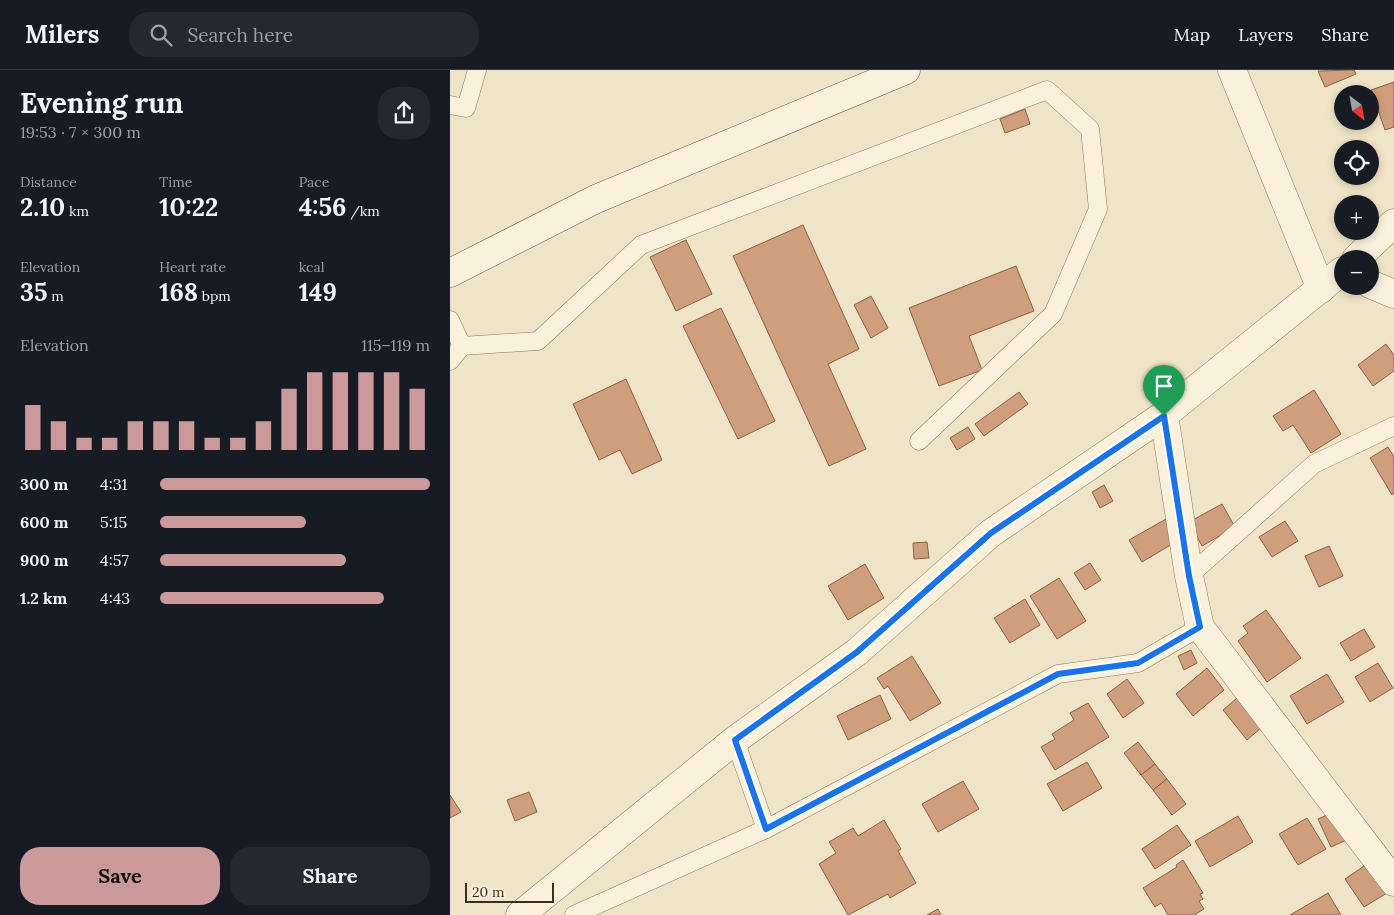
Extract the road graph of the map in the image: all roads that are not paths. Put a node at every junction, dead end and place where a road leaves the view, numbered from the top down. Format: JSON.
{"nodes":[{"id":1,"x":477,"y":70,"type":"edge"},
{"id":2,"x":906,"y":70,"type":"edge"},
{"id":3,"x":1232,"y":70,"type":"edge"},
{"id":4,"x":450,"y":105,"type":"edge"},
{"id":5,"x":1394,"y":223,"type":"edge"},
{"id":6,"x":1366,"y":250,"type":"edge"},
{"id":7,"x":450,"y":273,"type":"edge"},
{"id":8,"x":1334,"y":278,"type":"edge"},
{"id":9,"x":1379,"y":288,"type":"edge"},
{"id":10,"x":1321,"y":289,"type":"junction"},
{"id":11,"x":1394,"y":294,"type":"edge"},
{"id":12,"x":450,"y":320,"type":"edge"},
{"id":13,"x":462,"y":346,"type":"junction"},
{"id":14,"x":450,"y":361,"type":"edge"},
{"id":15,"x":1164,"y":416,"type":"junction"},
{"id":16,"x":1394,"y":426,"type":"edge"},
{"id":17,"x":919,"y":441,"type":"dead end"},
{"id":18,"x":1189,"y":576,"type":"junction"},
{"id":19,"x":1200,"y":627,"type":"junction"},
{"id":20,"x":735,"y":740,"type":"junction"},
{"id":21,"x":766,"y":829,"type":"junction"},
{"id":22,"x":1394,"y":882,"type":"edge"},
{"id":23,"x":520,"y":915,"type":"edge"},
{"id":24,"x":574,"y":915,"type":"edge"}],
"edges":[{"from":1,"to":4,"type":"lane"},
{"from":2,"to":7,"type":"street"},
{"from":3,"to":10,"type":"street"},
{"from":5,"to":6,"type":"street"},
{"from":8,"to":10,"type":"street"},
{"from":9,"to":11,"type":"street"},
{"from":10,"to":15,"type":"street"},
{"from":12,"to":13,"type":"lane"},
{"from":13,"to":14,"type":"lane"},
{"from":13,"to":17,"type":"lane"},
{"from":15,"to":18,"type":"street"},
{"from":15,"to":20,"type":"street"},
{"from":16,"to":18,"type":"lane"},
{"from":18,"to":19,"type":"street"},
{"from":19,"to":21,"type":"lane"},
{"from":19,"to":22,"type":"street"},
{"from":20,"to":21,"type":"lane"},
{"from":20,"to":23,"type":"street"},
{"from":21,"to":24,"type":"lane"}]}
